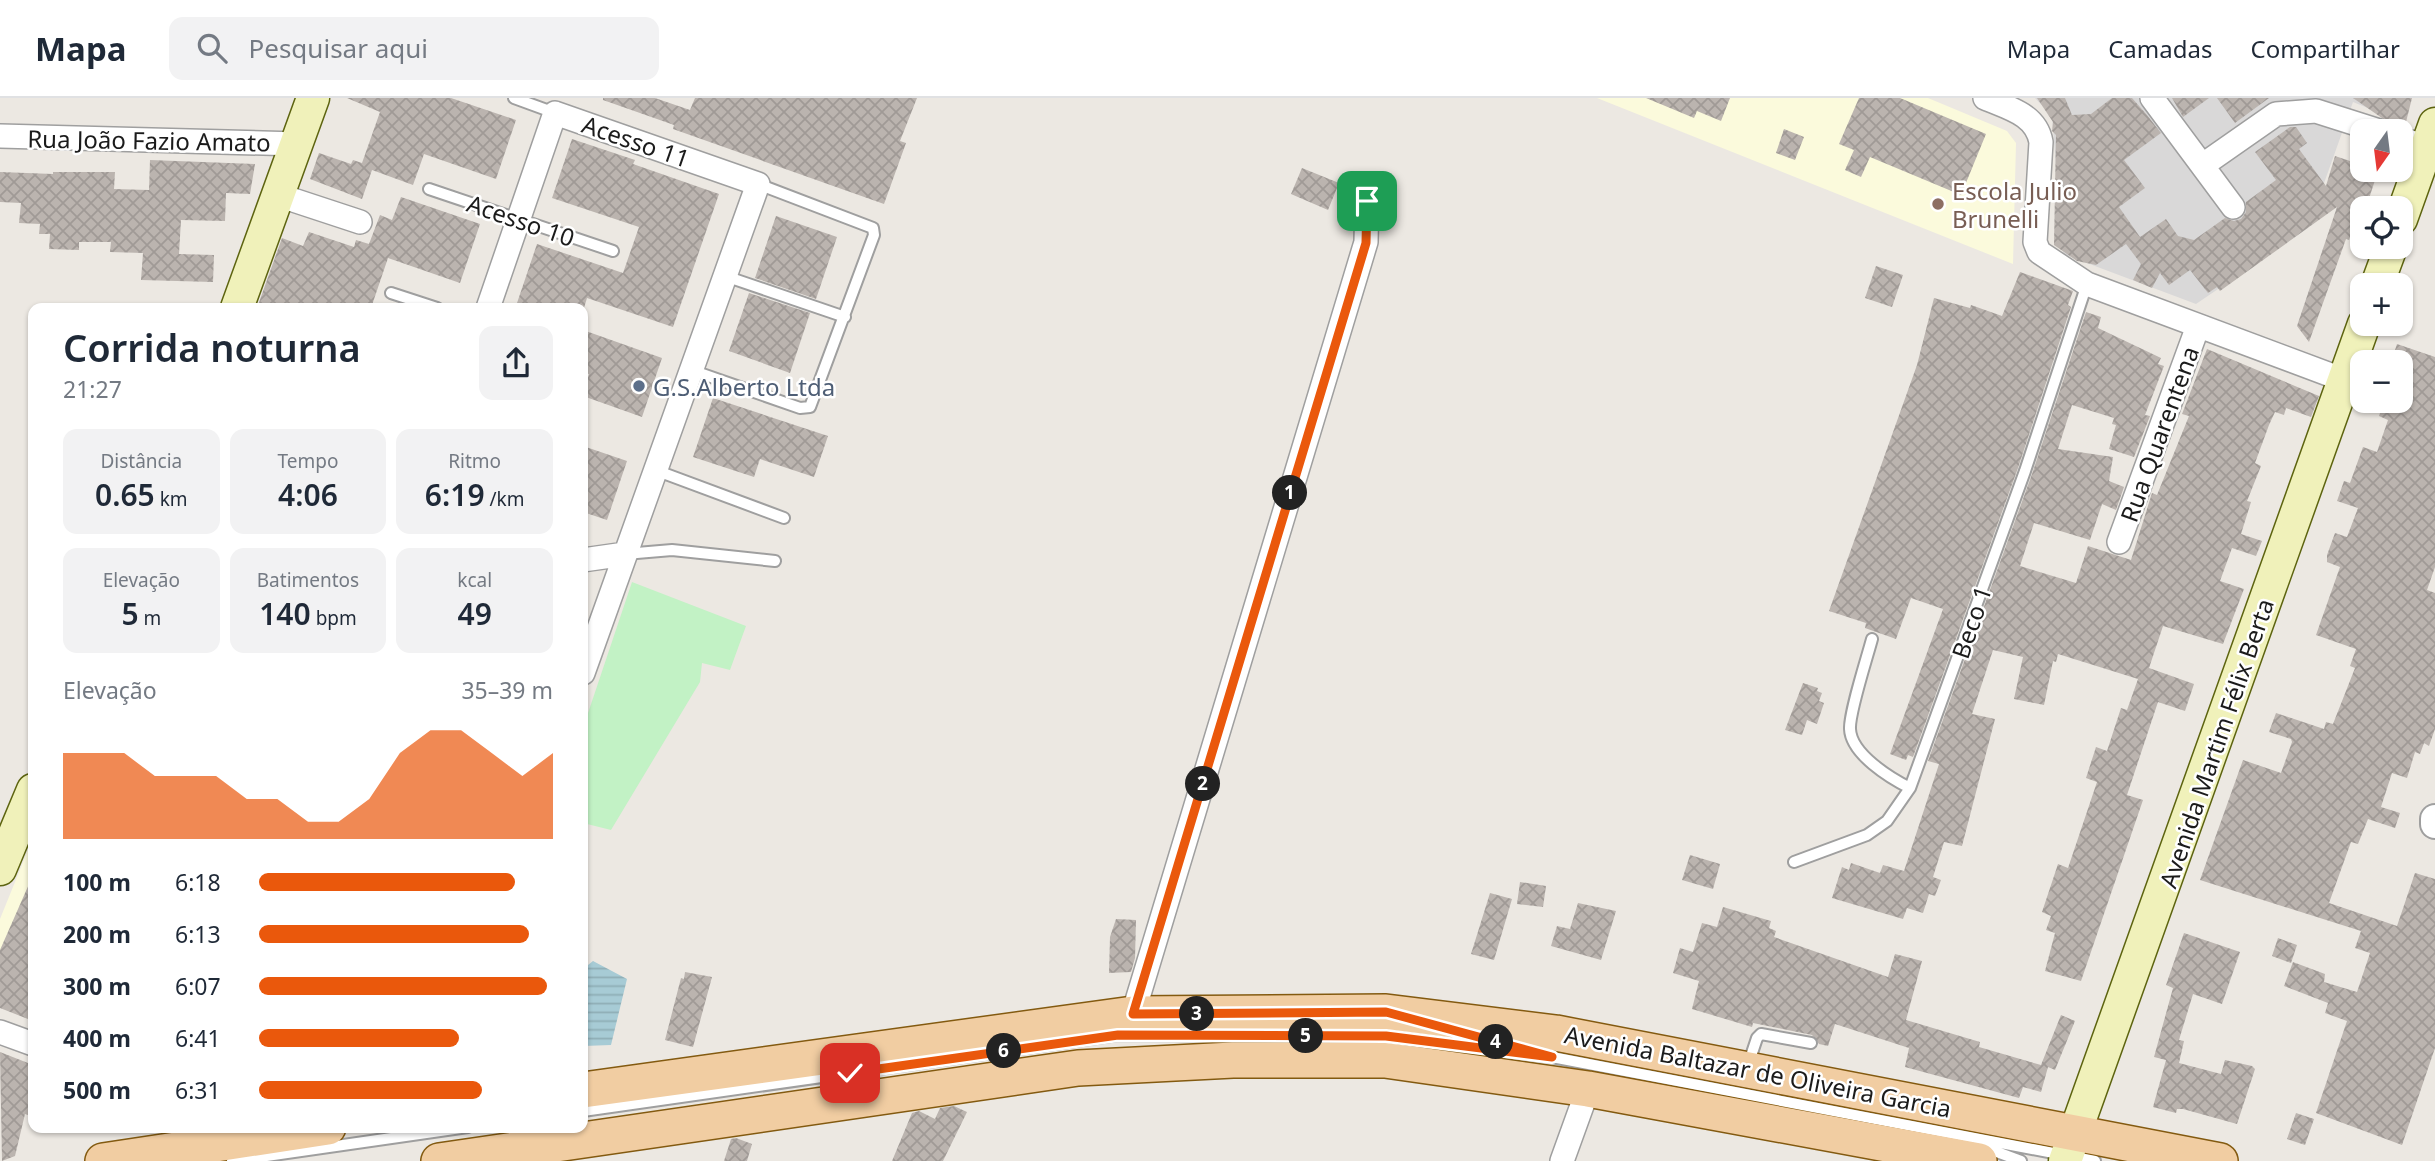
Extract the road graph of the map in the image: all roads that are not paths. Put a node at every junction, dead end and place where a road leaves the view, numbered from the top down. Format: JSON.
{"nodes":[{"id":1,"x":313,"y":98,"type":"edge"},
{"id":2,"x":514,"y":98,"type":"edge"},
{"id":3,"x":1985,"y":98,"type":"edge"},
{"id":4,"x":2152,"y":98,"type":"edge"},
{"id":5,"x":2014,"y":103,"type":"edge"},
{"id":6,"x":555,"y":113,"type":"junction"},
{"id":7,"x":2350,"y":122,"type":"edge"},
{"id":8,"x":0,"y":136,"type":"edge"},
{"id":9,"x":2421,"y":136,"type":"edge"},
{"id":10,"x":298,"y":144,"type":"junction"},
{"id":11,"x":2203,"y":165,"type":"junction"},
{"id":12,"x":758,"y":184,"type":"junction"},
{"id":13,"x":429,"y":189,"type":"dead end"},
{"id":14,"x":278,"y":195,"type":"junction"},
{"id":15,"x":1367,"y":196,"type":"dead end"},
{"id":16,"x":2407,"y":196,"type":"edge"},
{"id":17,"x":2233,"y":206,"type":"dead end"},
{"id":18,"x":519,"y":220,"type":"junction"},
{"id":19,"x":360,"y":222,"type":"dead end"},
{"id":20,"x":613,"y":251,"type":"dead end"},
{"id":21,"x":725,"y":276,"type":"junction"},
{"id":22,"x":2087,"y":284,"type":"junction"},
{"id":23,"x":391,"y":293,"type":"dead end"},
{"id":24,"x":239,"y":303,"type":"edge"},
{"id":25,"x":422,"y":303,"type":"edge"},
{"id":26,"x":490,"y":303,"type":"edge"},
{"id":27,"x":845,"y":317,"type":"junction"},
{"id":28,"x":2198,"y":326,"type":"junction"},
{"id":29,"x":2360,"y":336,"type":"edge"},
{"id":30,"x":691,"y":370,"type":"junction"},
{"id":31,"x":2344,"y":380,"type":"junction"},
{"id":32,"x":655,"y":470,"type":"junction"},
{"id":33,"x":784,"y":518,"type":"dead end"},
{"id":34,"x":2119,"y":542,"type":"dead end"},
{"id":35,"x":625,"y":554,"type":"junction"},
{"id":36,"x":588,"y":559,"type":"edge"},
{"id":37,"x":775,"y":561,"type":"dead end"},
{"id":38,"x":1872,"y":639,"type":"dead end"},
{"id":39,"x":588,"y":659,"type":"edge"},
{"id":40,"x":1910,"y":788,"type":"junction"},
{"id":41,"x":28,"y":802,"type":"edge"},
{"id":42,"x":1794,"y":862,"type":"dead end"},
{"id":43,"x":0,"y":869,"type":"edge"},
{"id":44,"x":1386,"y":1012,"type":"junction"},
{"id":45,"x":1133,"y":1014,"type":"junction"},
{"id":46,"x":0,"y":1032,"type":"edge"},
{"id":47,"x":28,"y":1042,"type":"edge"},
{"id":48,"x":1811,"y":1043,"type":"dead end"},
{"id":49,"x":1552,"y":1057,"type":"junction"},
{"id":50,"x":1385,"y":1060,"type":"junction"},
{"id":51,"x":1747,"y":1070,"type":"junction"},
{"id":52,"x":588,"y":1089,"type":"edge"},
{"id":53,"x":1588,"y":1089,"type":"junction"},
{"id":54,"x":588,"y":1110,"type":"edge"},
{"id":55,"x":1940,"y":1130,"type":"junction"},
{"id":56,"x":288,"y":1133,"type":"edge"},
{"id":57,"x":426,"y":1133,"type":"edge"},
{"id":58,"x":537,"y":1133,"type":"edge"},
{"id":59,"x":565,"y":1143,"type":"junction"},
{"id":60,"x":2075,"y":1152,"type":"edge"},
{"id":61,"x":1902,"y":1154,"type":"edge"},
{"id":62,"x":103,"y":1161,"type":"edge"},
{"id":63,"x":232,"y":1161,"type":"edge"},
{"id":64,"x":439,"y":1161,"type":"edge"},
{"id":65,"x":1562,"y":1161,"type":"edge"},
{"id":66,"x":1977,"y":1161,"type":"edge"},
{"id":67,"x":2021,"y":1161,"type":"edge"},
{"id":68,"x":2220,"y":1161,"type":"edge"}],
"edges":[{"from":1,"to":10,"type":"main road"},
{"from":2,"to":6,"type":"lane","name":"Acesso 11"},
{"from":3,"to":5,"type":"street"},
{"from":4,"to":11,"type":"street"},
{"from":5,"to":22,"type":"street"},
{"from":6,"to":12,"type":"street","name":"Acesso 11"},
{"from":6,"to":18,"type":"street"},
{"from":7,"to":11,"type":"street"},
{"from":8,"to":10,"type":"street","name":"Rua João Fazio Amato"},
{"from":9,"to":16,"type":"main road"},
{"from":10,"to":14,"type":"main road"},
{"from":11,"to":17,"type":"street"},
{"from":12,"to":21,"type":"street"},
{"from":12,"to":27,"type":"lane"},
{"from":13,"to":18,"type":"lane","name":"Acesso 10"},
{"from":14,"to":19,"type":"street"},
{"from":14,"to":24,"type":"main road"},
{"from":15,"to":45,"type":"street"},
{"from":18,"to":20,"type":"lane","name":"Acesso 10"},
{"from":18,"to":26,"type":"street"},
{"from":21,"to":27,"type":"lane"},
{"from":21,"to":30,"type":"street"},
{"from":22,"to":28,"type":"street"},
{"from":22,"to":40,"type":"lane","name":"Beco 1"},
{"from":23,"to":25,"type":"lane"},
{"from":27,"to":30,"type":"lane"},
{"from":28,"to":31,"type":"street"},
{"from":28,"to":34,"type":"street","name":"Rua Quarentena"},
{"from":29,"to":31,"type":"main road","name":"Avenida Martim Félix Berta"},
{"from":30,"to":32,"type":"street"},
{"from":31,"to":60,"type":"main road","name":"Avenida Martim Félix Berta"},
{"from":32,"to":33,"type":"lane"},
{"from":32,"to":35,"type":"street"},
{"from":35,"to":36,"type":"street"},
{"from":35,"to":37,"type":"lane"},
{"from":35,"to":39,"type":"street"},
{"from":38,"to":40,"type":"lane"},
{"from":40,"to":42,"type":"lane","name":"Beco 1"},
{"from":41,"to":43,"type":"main road"},
{"from":44,"to":45,"type":"main road","name":"Avenida Baltazar de Oliveira Garcia"},
{"from":44,"to":49,"type":"lane"},
{"from":44,"to":51,"type":"main road","name":"Avenida Baltazar de Oliveira Garcia"},
{"from":45,"to":52,"type":"main road","name":"Avenida Baltazar de Oliveira Garcia"},
{"from":46,"to":47,"type":"street"},
{"from":48,"to":51,"type":"lane"},
{"from":49,"to":50,"type":"lane"},
{"from":49,"to":54,"type":"lane"},
{"from":49,"to":55,"type":"lane"},
{"from":50,"to":53,"type":"main road","name":"Avenida Baltazar de Oliveira Garcia"},
{"from":50,"to":59,"type":"main road","name":"Avenida Baltazar de Oliveira Garcia"},
{"from":51,"to":60,"type":"main road","name":"Avenida Baltazar de Oliveira Garcia"},
{"from":53,"to":61,"type":"main road","name":"Avenida Baltazar de Oliveira Garcia"},
{"from":53,"to":65,"type":"street"},
{"from":55,"to":60,"type":"lane"},
{"from":55,"to":60,"type":"lane"},
{"from":55,"to":67,"type":"lane"},
{"from":56,"to":62,"type":"main road"},
{"from":57,"to":63,"type":"lane"},
{"from":58,"to":59,"type":"lane"},
{"from":59,"to":64,"type":"main road","name":"Avenida Baltazar de Oliveira Garcia"},
{"from":60,"to":68,"type":"main road","name":"Avenida Baltazar de Oliveira Garcia"},
{"from":61,"to":66,"type":"main road","name":"Avenida Baltazar de Oliveira Garcia"}]}
